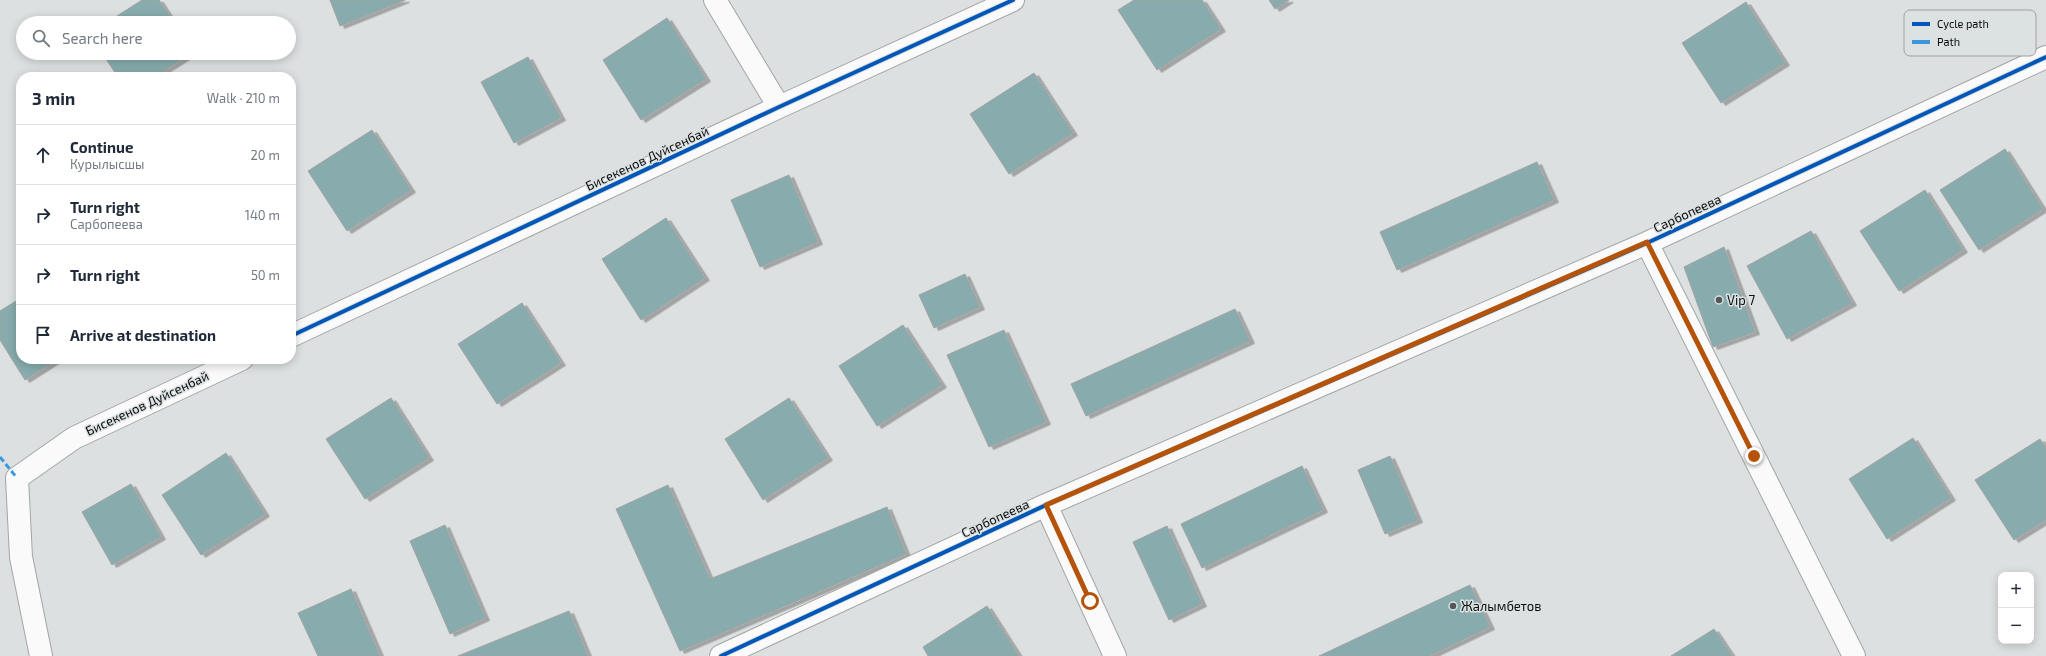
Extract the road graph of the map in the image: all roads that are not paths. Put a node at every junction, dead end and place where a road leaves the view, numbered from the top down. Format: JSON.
{"nodes":[{"id":1,"x":715,"y":0,"type":"edge"},
{"id":2,"x":1013,"y":0,"type":"edge"},
{"id":3,"x":2046,"y":57,"type":"edge"},
{"id":4,"x":779,"y":107,"type":"junction"},
{"id":5,"x":1647,"y":242,"type":"junction"},
{"id":6,"x":296,"y":334,"type":"edge"},
{"id":7,"x":231,"y":364,"type":"edge"},
{"id":8,"x":1046,"y":505,"type":"junction"},
{"id":9,"x":41,"y":656,"type":"edge"},
{"id":10,"x":721,"y":656,"type":"edge"},
{"id":11,"x":1115,"y":656,"type":"edge"},
{"id":12,"x":1854,"y":656,"type":"edge"}],
"edges":[{"from":1,"to":4,"type":"street"},
{"from":2,"to":4,"type":"street","name":"Бисекенов Дуйсенбай"},
{"from":3,"to":5,"type":"street","name":"Сарбопеева"},
{"from":4,"to":6,"type":"street","name":"Бисекенов Дуйсенбай"},
{"from":5,"to":8,"type":"street","name":"Сарбопеева"},
{"from":5,"to":12,"type":"street"},
{"from":7,"to":9,"type":"street","name":"Бисекенов Дуйсенбай"},
{"from":8,"to":10,"type":"street","name":"Сарбопеева"},
{"from":8,"to":11,"type":"street"}]}
